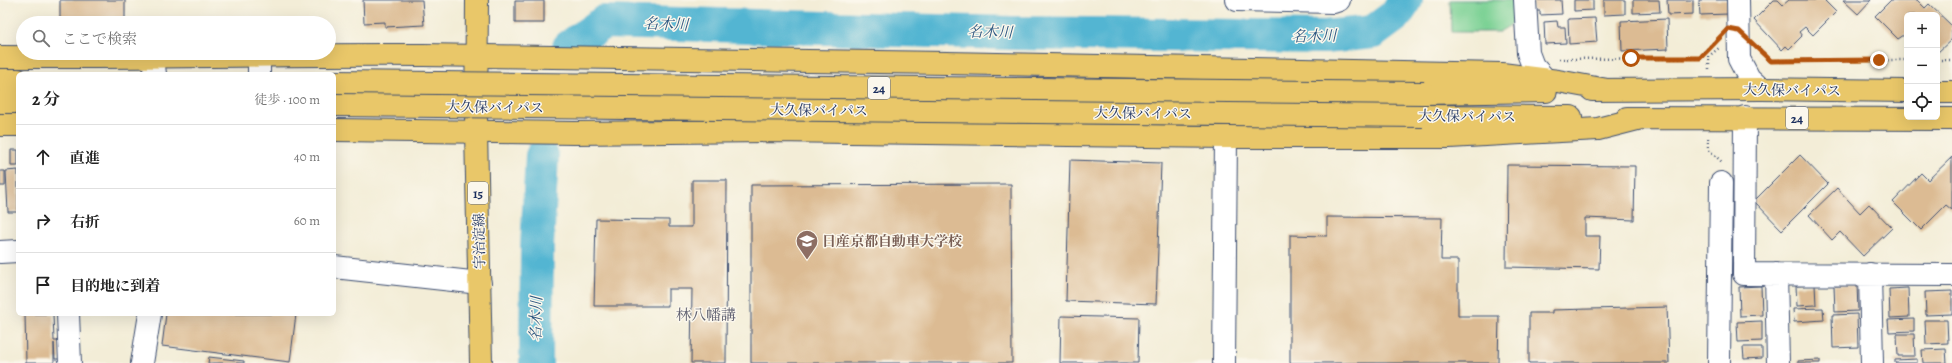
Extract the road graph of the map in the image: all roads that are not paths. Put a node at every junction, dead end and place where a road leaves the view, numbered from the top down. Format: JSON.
{"nodes":[{"id":1,"x":476,"y":0,"type":"edge"},
{"id":2,"x":1237,"y":0,"type":"edge"},
{"id":3,"x":1339,"y":0,"type":"edge"},
{"id":4,"x":1525,"y":0,"type":"edge"},
{"id":5,"x":1738,"y":0,"type":"edge"},
{"id":6,"x":0,"y":57,"type":"edge"},
{"id":7,"x":476,"y":57,"type":"junction"},
{"id":8,"x":16,"y":58,"type":"edge"},
{"id":9,"x":51,"y":60,"type":"edge"},
{"id":10,"x":259,"y":65,"type":"edge"},
{"id":11,"x":154,"y":66,"type":"edge"},
{"id":12,"x":0,"y":80,"type":"edge"},
{"id":13,"x":16,"y":80,"type":"edge"},
{"id":14,"x":1546,"y":80,"type":"junction"},
{"id":15,"x":336,"y":82,"type":"edge"},
{"id":16,"x":1761,"y":89,"type":"junction"},
{"id":17,"x":1607,"y":90,"type":"junction"},
{"id":18,"x":1904,"y":91,"type":"edge"},
{"id":19,"x":1940,"y":92,"type":"edge"},
{"id":20,"x":1952,"y":92,"type":"edge"},
{"id":21,"x":0,"y":102,"type":"edge"},
{"id":22,"x":16,"y":102,"type":"edge"},
{"id":23,"x":336,"y":105,"type":"edge"},
{"id":24,"x":1745,"y":117,"type":"junction"},
{"id":25,"x":1641,"y":118,"type":"junction"},
{"id":26,"x":1952,"y":119,"type":"edge"},
{"id":27,"x":0,"y":125,"type":"edge"},
{"id":28,"x":16,"y":126,"type":"edge"},
{"id":29,"x":336,"y":130,"type":"edge"},
{"id":30,"x":476,"y":131,"type":"junction"},
{"id":31,"x":1226,"y":137,"type":"junction"},
{"id":32,"x":1725,"y":176,"type":"road end"},
{"id":33,"x":16,"y":251,"type":"edge"},
{"id":34,"x":0,"y":252,"type":"edge"},
{"id":35,"x":336,"y":267,"type":"edge"},
{"id":36,"x":1776,"y":274,"type":"junction"},
{"id":37,"x":1870,"y":274,"type":"junction"},
{"id":38,"x":1952,"y":275,"type":"edge"},
{"id":39,"x":480,"y":283,"type":"junction"},
{"id":40,"x":68,"y":316,"type":"edge"},
{"id":41,"x":150,"y":316,"type":"edge"},
{"id":42,"x":70,"y":363,"type":"edge"},
{"id":43,"x":142,"y":363,"type":"edge"},
{"id":44,"x":481,"y":363,"type":"edge"},
{"id":45,"x":1224,"y":363,"type":"edge"},
{"id":46,"x":1719,"y":363,"type":"edge"},
{"id":47,"x":1778,"y":363,"type":"edge"},
{"id":48,"x":1872,"y":363,"type":"edge"}],
"edges":[{"from":1,"to":7,"type":"main road","name":"宇治淀線","number":"15"},
{"from":2,"to":3,"type":"street"},
{"from":4,"to":14,"type":"street"},
{"from":5,"to":16,"type":"street"},
{"from":6,"to":8,"type":"main road"},
{"from":7,"to":10,"type":"main road"},
{"from":7,"to":14,"type":"main road"},
{"from":7,"to":30,"type":"main road","name":"宇治淀線","number":"15"},
{"from":9,"to":11,"type":"main road"},
{"from":10,"to":11,"type":"main road"},
{"from":12,"to":13,"type":"main road"},
{"from":14,"to":17,"type":"main road"},
{"from":15,"to":17,"type":"main road","name":"大久保バイパス","number":"24","bridge":true},
{"from":16,"to":17,"type":"main road","name":"大久保バイパス","number":"24"},
{"from":16,"to":18,"type":"main road","name":"大久保バイパス","number":"24"},
{"from":19,"to":20,"type":"main road"},
{"from":21,"to":22,"type":"main road"},
{"from":23,"to":25,"type":"main road","name":"大久保バイパス","number":"24","bridge":true},
{"from":24,"to":25,"type":"main road","name":"大久保バイパス","number":"24"},
{"from":24,"to":26,"type":"main road","name":"大久保バイパス","number":"24"},
{"from":24,"to":36,"type":"street"},
{"from":25,"to":31,"type":"main road"},
{"from":27,"to":28,"type":"main road"},
{"from":29,"to":30,"type":"main road"},
{"from":30,"to":31,"type":"main road"},
{"from":30,"to":39,"type":"main road","name":"宇治淀線","number":"15"},
{"from":31,"to":45,"type":"street"},
{"from":32,"to":46,"type":"street"},
{"from":33,"to":34,"type":"street"},
{"from":35,"to":39,"type":"street"},
{"from":36,"to":37,"type":"street"},
{"from":36,"to":47,"type":"street"},
{"from":37,"to":38,"type":"street"},
{"from":37,"to":48,"type":"street"},
{"from":39,"to":44,"type":"main road","name":"宇治淀線","number":"15"},
{"from":40,"to":42,"type":"street"},
{"from":41,"to":43,"type":"street"}]}
